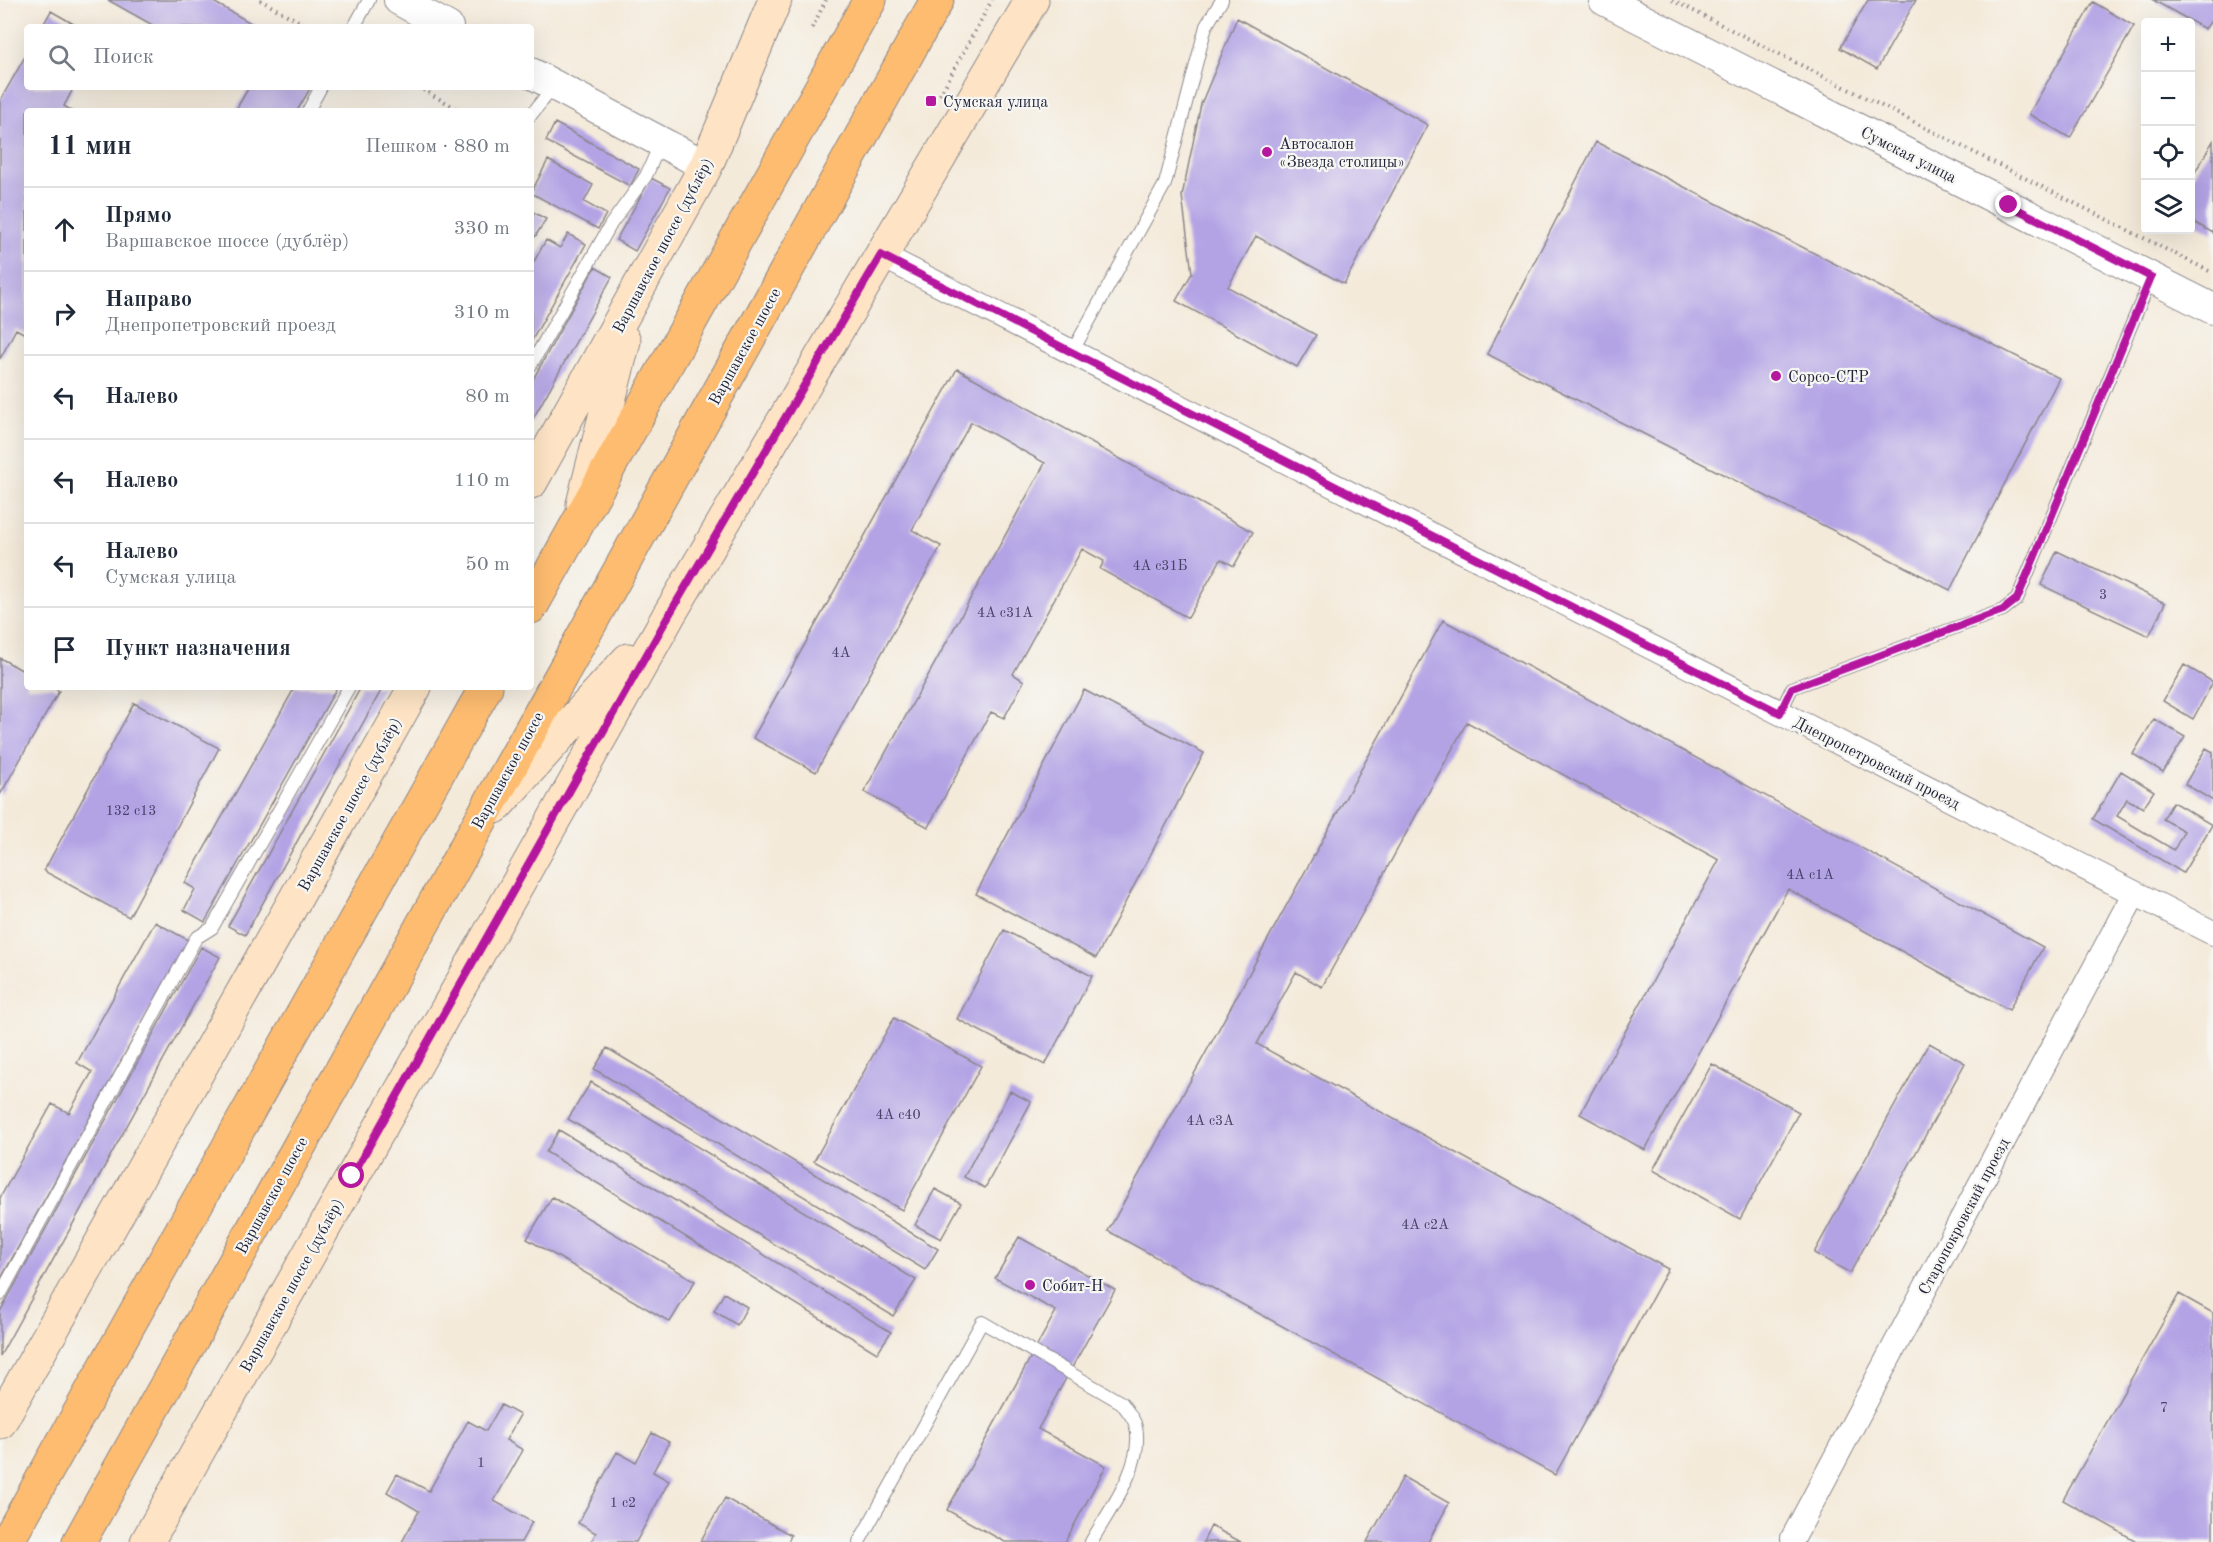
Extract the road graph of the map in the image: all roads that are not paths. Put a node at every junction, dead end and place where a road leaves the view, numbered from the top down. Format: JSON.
{"nodes":[{"id":1,"x":369,"y":0,"type":"edge"},
{"id":2,"x":399,"y":0,"type":"edge"},
{"id":3,"x":775,"y":0,"type":"edge"},
{"id":4,"x":870,"y":0,"type":"edge"},
{"id":5,"x":937,"y":0,"type":"edge"},
{"id":6,"x":1032,"y":0,"type":"edge"},
{"id":7,"x":1222,"y":0,"type":"edge"},
{"id":8,"x":1604,"y":0,"type":"edge"},
{"id":9,"x":356,"y":24,"type":"edge"},
{"id":10,"x":443,"y":24,"type":"edge"},
{"id":11,"x":543,"y":79,"type":"edge"},
{"id":12,"x":319,"y":90,"type":"edge"},
{"id":13,"x":310,"y":108,"type":"edge"},
{"id":14,"x":533,"y":108,"type":"edge"},
{"id":15,"x":661,"y":142,"type":"junction"},
{"id":16,"x":706,"y":166,"type":"junction"},
{"id":17,"x":881,"y":255,"type":"junction"},
{"id":18,"x":2151,"y":277,"type":"junction"},
{"id":19,"x":634,"y":299,"type":"junction"},
{"id":20,"x":2213,"y":309,"type":"edge"},
{"id":21,"x":1072,"y":352,"type":"junction"},
{"id":22,"x":534,"y":360,"type":"edge"},
{"id":23,"x":534,"y":477,"type":"edge"},
{"id":24,"x":578,"y":523,"type":"junction"},
{"id":25,"x":534,"y":602,"type":"edge"},
{"id":26,"x":669,"y":615,"type":"junction"},
{"id":27,"x":347,"y":690,"type":"edge"},
{"id":28,"x":413,"y":690,"type":"edge"},
{"id":29,"x":484,"y":690,"type":"edge"},
{"id":30,"x":1780,"y":713,"type":"junction"},
{"id":31,"x":471,"y":834,"type":"junction"},
{"id":32,"x":2134,"y":894,"type":"junction"},
{"id":33,"x":2213,"y":933,"type":"edge"},
{"id":34,"x":0,"y":1295,"type":"edge"},
{"id":35,"x":0,"y":1422,"type":"edge"},
{"id":36,"x":1796,"y":1540,"type":"edge"},
{"id":37,"x":7,"y":1542,"type":"edge"},
{"id":38,"x":79,"y":1542,"type":"edge"},
{"id":39,"x":147,"y":1542,"type":"edge"},
{"id":40,"x":859,"y":1542,"type":"edge"},
{"id":41,"x":1091,"y":1542,"type":"edge"}],
"edges":[{"from":1,"to":9,"type":"lane"},
{"from":2,"to":10,"type":"street"},
{"from":3,"to":16,"type":"main road","name":"Варшавское шоссе (дублёр)"},
{"from":4,"to":24,"type":"main road"},
{"from":5,"to":31,"type":"main road","name":"Варшавское шоссе"},
{"from":6,"to":17,"type":"main road","name":"Варшавское шоссе (дублёр)"},
{"from":7,"to":21,"type":"lane"},
{"from":8,"to":18,"type":"street","name":"Сумская улица"},
{"from":11,"to":14,"type":"lane"},
{"from":11,"to":15,"type":"street"},
{"from":12,"to":13,"type":"lane"},
{"from":15,"to":16,"type":"street"},
{"from":15,"to":22,"type":"lane"},
{"from":16,"to":19,"type":"main road","name":"Варшавское шоссе (дублёр)"},
{"from":17,"to":21,"type":"street","name":"Днепропетровский проезд"},
{"from":17,"to":26,"type":"main road","name":"Варшавское шоссе (дублёр)"},
{"from":18,"to":20,"type":"street","name":"Сумская улица"},
{"from":18,"to":30,"type":"lane"},
{"from":19,"to":23,"type":"main road","name":"Варшавское шоссе (дублёр)"},
{"from":19,"to":24,"type":"main road"},
{"from":21,"to":30,"type":"street","name":"Днепропетровский проезд"},
{"from":24,"to":25,"type":"main road"},
{"from":26,"to":31,"type":"main road"},
{"from":26,"to":39,"type":"main road","name":"Варшавское шоссе (дублёр)"},
{"from":27,"to":34,"type":"lane"},
{"from":28,"to":35,"type":"main road","name":"Варшавское шоссе (дублёр)"},
{"from":29,"to":37,"type":"main road"},
{"from":30,"to":32,"type":"street","name":"Днепропетровский проезд"},
{"from":31,"to":38,"type":"main road","name":"Варшавское шоссе"},
{"from":32,"to":33,"type":"street","name":"Днепропетровский проезд"},
{"from":32,"to":36,"type":"street","name":"Старопокровский проезд"},
{"from":40,"to":41,"type":"lane"}]}
